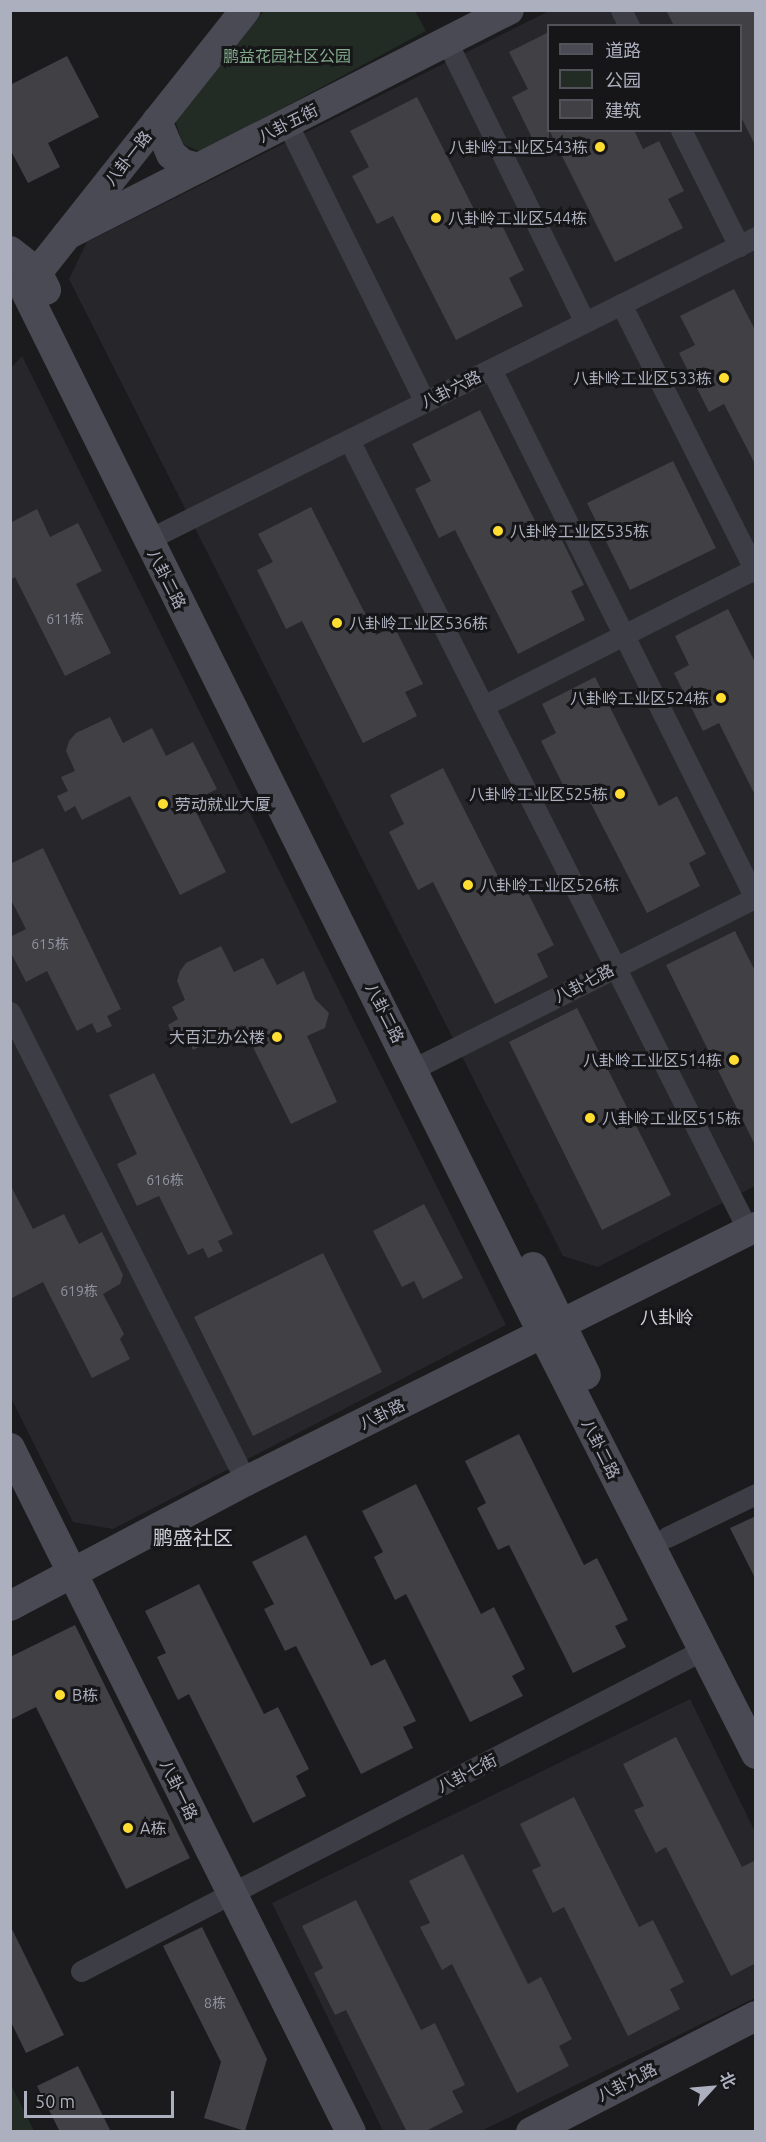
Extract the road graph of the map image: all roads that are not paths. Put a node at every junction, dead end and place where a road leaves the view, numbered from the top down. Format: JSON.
{"nodes":[{"id":1,"x":245,"y":10,"type":"edge"},
{"id":2,"x":509,"y":10,"type":"edge"},
{"id":3,"x":621,"y":10,"type":"edge"},
{"id":4,"x":628,"y":24,"type":"edge"},
{"id":5,"x":447,"y":42,"type":"junction"},
{"id":6,"x":157,"y":121,"type":"junction"},
{"id":7,"x":287,"y":123,"type":"junction"},
{"id":8,"x":682,"y":132,"type":"edge"},
{"id":9,"x":199,"y":168,"type":"junction"},
{"id":10,"x":67,"y":235,"type":"junction"},
{"id":11,"x":747,"y":241,"type":"edge"},
{"id":12,"x":10,"y":251,"type":"edge"},
{"id":13,"x":21,"y":286,"type":"edge"},
{"id":14,"x":621,"y":304,"type":"junction"},
{"id":15,"x":585,"y":322,"type":"junction"},
{"id":16,"x":491,"y":369,"type":"junction"},
{"id":17,"x":425,"y":402,"type":"junction"},
{"id":18,"x":349,"y":440,"type":"junction"},
{"id":19,"x":156,"y":536,"type":"junction"},
{"id":20,"x":755,"y":569,"type":"edge"},
{"id":21,"x":623,"y":634,"type":"junction"},
{"id":22,"x":483,"y":706,"type":"junction"},
{"id":23,"x":755,"y":898,"type":"edge"},
{"id":24,"x":616,"y":967,"type":"junction"},
{"id":25,"x":10,"y":1012,"type":"edge"},
{"id":26,"x":422,"y":1065,"type":"junction"},
{"id":27,"x":752,"y":1228,"type":"edge"},
{"id":28,"x":552,"y":1329,"type":"junction"},
{"id":29,"x":10,"y":1448,"type":"edge"},
{"id":30,"x":246,"y":1481,"type":"junction"},
{"id":31,"x":756,"y":1494,"type":"edge"},
{"id":32,"x":667,"y":1537,"type":"junction"},
{"id":33,"x":73,"y":1573,"type":"junction"},
{"id":34,"x":10,"y":1606,"type":"edge"},
{"id":35,"x":703,"y":1650,"type":"junction"},
{"id":36,"x":756,"y":1713,"type":"edge"},
{"id":37,"x":756,"y":1754,"type":"edge"},
{"id":38,"x":230,"y":1896,"type":"junction"},
{"id":39,"x":81,"y":1971,"type":"dead end"},
{"id":40,"x":756,"y":2016,"type":"edge"},
{"id":41,"x":351,"y":2132,"type":"edge"},
{"id":42,"x":531,"y":2132,"type":"edge"}],
"edges":[{"from":1,"to":6,"type":"street","name":"八卦一路"},
{"from":2,"to":5,"type":"street","name":"八卦五街"},
{"from":3,"to":4,"type":"street"},
{"from":5,"to":7,"type":"street","name":"八卦五街"},
{"from":5,"to":15,"type":"street"},
{"from":6,"to":9,"type":"street"},
{"from":6,"to":10,"type":"street","name":"八卦一路"},
{"from":7,"to":9,"type":"street","name":"八卦五街"},
{"from":7,"to":17,"type":"street"},
{"from":8,"to":11,"type":"street"},
{"from":9,"to":10,"type":"street","name":"八卦五街"},
{"from":10,"to":13,"type":"street","name":"八卦一路"},
{"from":11,"to":14,"type":"street","name":"八卦六路"},
{"from":12,"to":13,"type":"street","name":"八卦二路"},
{"from":13,"to":19,"type":"street","name":"八卦二路"},
{"from":14,"to":15,"type":"street","name":"八卦六路"},
{"from":14,"to":20,"type":"street"},
{"from":15,"to":16,"type":"street","name":"八卦六路"},
{"from":16,"to":17,"type":"street","name":"八卦六路"},
{"from":16,"to":21,"type":"street"},
{"from":17,"to":18,"type":"street","name":"八卦六路"},
{"from":18,"to":19,"type":"street","name":"八卦六路"},
{"from":18,"to":22,"type":"street"},
{"from":19,"to":26,"type":"street","name":"八卦二路"},
{"from":20,"to":21,"type":"street"},
{"from":21,"to":22,"type":"street"},
{"from":21,"to":23,"type":"street"},
{"from":22,"to":24,"type":"street"},
{"from":23,"to":24,"type":"street","name":"八卦七路"},
{"from":24,"to":26,"type":"street","name":"八卦七路"},
{"from":24,"to":27,"type":"street"},
{"from":25,"to":30,"type":"street"},
{"from":26,"to":28,"type":"street","name":"八卦二路"},
{"from":27,"to":28,"type":"street","name":"八卦路"},
{"from":28,"to":30,"type":"street","name":"八卦路"},
{"from":28,"to":32,"type":"street","name":"八卦二路"},
{"from":28,"to":35,"type":"street","name":"八卦二路"},
{"from":29,"to":33,"type":"street","name":"八卦一路"},
{"from":30,"to":33,"type":"street","name":"八卦路"},
{"from":31,"to":32,"type":"street"},
{"from":32,"to":36,"type":"street","name":"八卦二路"},
{"from":33,"to":34,"type":"street","name":"八卦路"},
{"from":33,"to":38,"type":"street","name":"八卦一路"},
{"from":35,"to":37,"type":"street","name":"八卦二路"},
{"from":35,"to":38,"type":"street","name":"八卦七街"},
{"from":38,"to":39,"type":"street","name":"八卦七街"},
{"from":38,"to":41,"type":"street","name":"八卦一路"},
{"from":40,"to":42,"type":"street","name":"八卦九路"}]}
